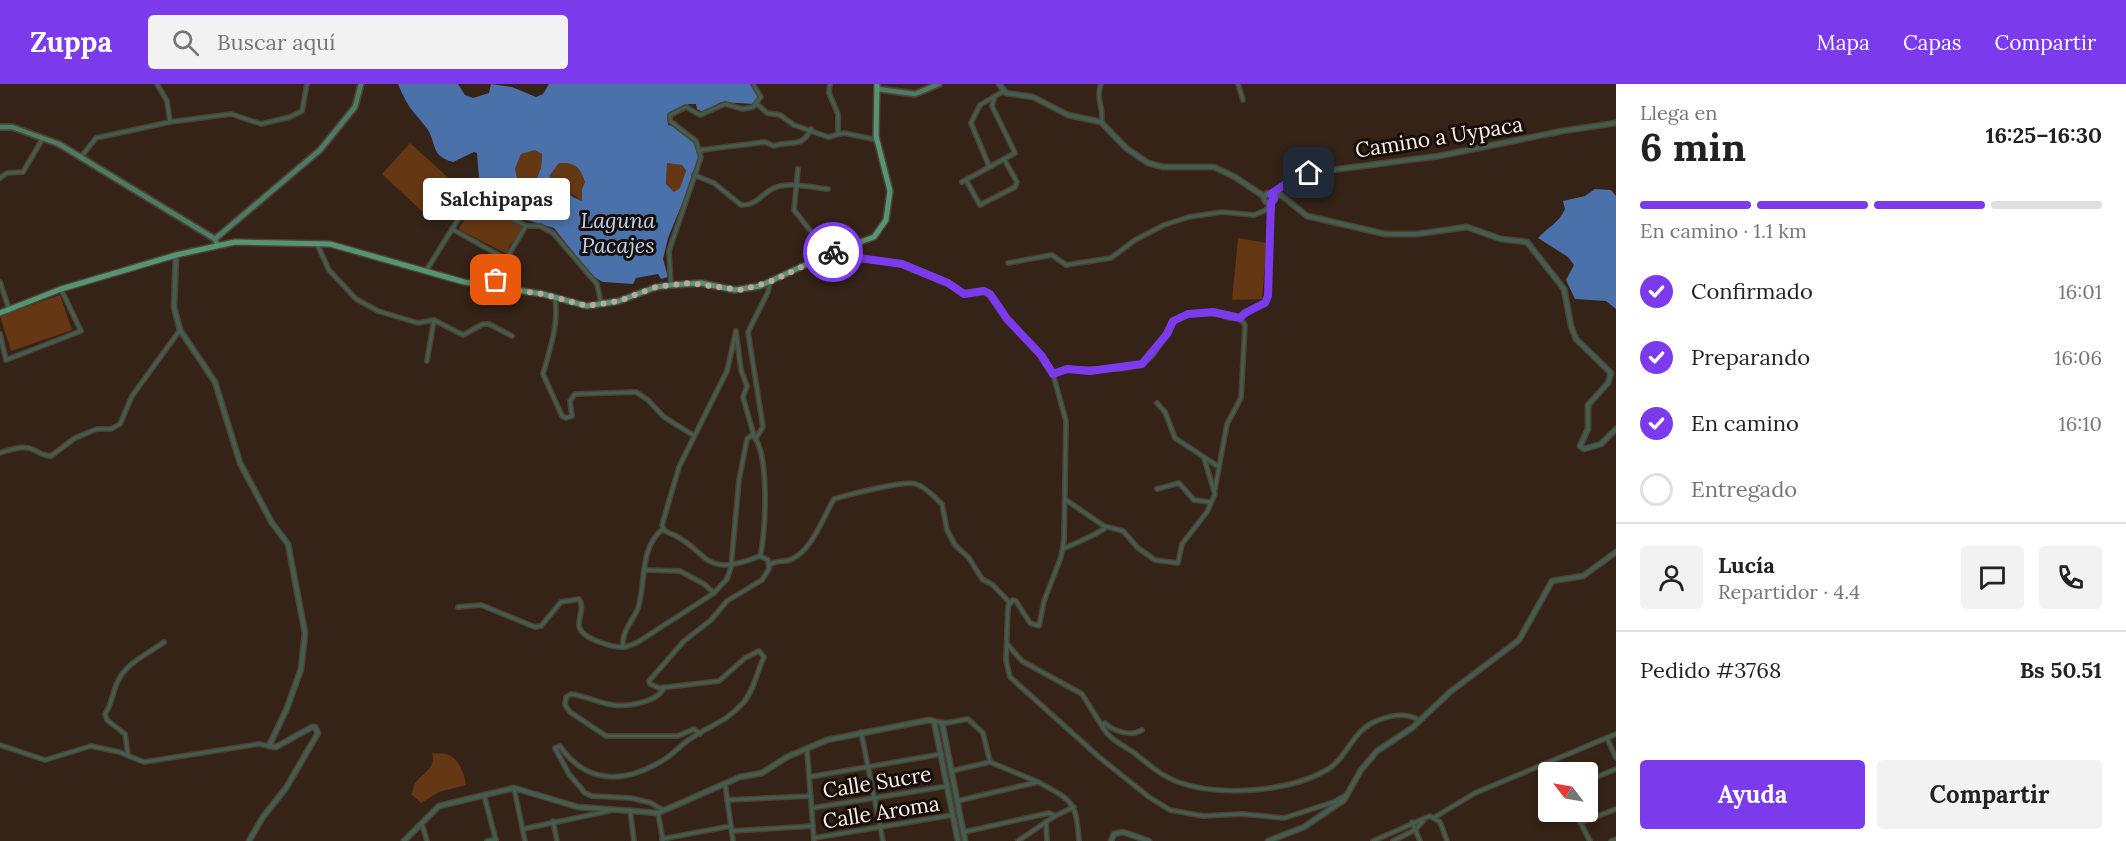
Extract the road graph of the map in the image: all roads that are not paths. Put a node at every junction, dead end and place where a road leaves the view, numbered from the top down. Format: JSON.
{"nodes":[{"id":1,"x":157,"y":84,"type":"edge"},
{"id":2,"x":307,"y":84,"type":"edge"},
{"id":3,"x":361,"y":84,"type":"edge"},
{"id":4,"x":753,"y":84,"type":"edge"},
{"id":5,"x":830,"y":84,"type":"edge"},
{"id":6,"x":939,"y":84,"type":"edge"},
{"id":7,"x":999,"y":84,"type":"edge"},
{"id":8,"x":1101,"y":84,"type":"edge"},
{"id":9,"x":1238,"y":84,"type":"edge"},
{"id":10,"x":877,"y":86,"type":"edge"},
{"id":11,"x":1004,"y":91,"type":"junction"},
{"id":12,"x":995,"y":96,"type":"junction"},
{"id":13,"x":1243,"y":100,"type":"dead end"},
{"id":14,"x":757,"y":104,"type":"junction"},
{"id":15,"x":170,"y":122,"type":"junction"},
{"id":16,"x":1101,"y":122,"type":"junction"},
{"id":17,"x":1616,"y":123,"type":"edge"},
{"id":18,"x":0,"y":127,"type":"edge"},
{"id":19,"x":811,"y":129,"type":"junction"},
{"id":20,"x":838,"y":133,"type":"junction"},
{"id":21,"x":43,"y":138,"type":"junction"},
{"id":22,"x":877,"y":140,"type":"junction"},
{"id":23,"x":700,"y":150,"type":"junction"},
{"id":24,"x":81,"y":157,"type":"junction"},
{"id":25,"x":1004,"y":159,"type":"junction"},
{"id":26,"x":989,"y":166,"type":"junction"},
{"id":27,"x":798,"y":169,"type":"dead end"},
{"id":28,"x":694,"y":176,"type":"junction"},
{"id":29,"x":0,"y":178,"type":"edge"},
{"id":30,"x":797,"y":187,"type":"junction"},
{"id":31,"x":828,"y":189,"type":"dead end"},
{"id":32,"x":1273,"y":195,"type":"junction"},
{"id":33,"x":1265,"y":197,"type":"junction"},
{"id":34,"x":1270,"y":203,"type":"junction"},
{"id":35,"x":526,"y":226,"type":"junction"},
{"id":36,"x":452,"y":229,"type":"junction"},
{"id":37,"x":216,"y":242,"type":"junction"},
{"id":38,"x":316,"y":243,"type":"junction"},
{"id":39,"x":835,"y":251,"type":"junction"},
{"id":40,"x":176,"y":255,"type":"junction"},
{"id":41,"x":823,"y":256,"type":"junction"},
{"id":42,"x":506,"y":259,"type":"junction"},
{"id":43,"x":1008,"y":263,"type":"dead end"},
{"id":44,"x":425,"y":272,"type":"junction"},
{"id":45,"x":0,"y":282,"type":"edge"},
{"id":46,"x":770,"y":282,"type":"junction"},
{"id":47,"x":671,"y":285,"type":"junction"},
{"id":48,"x":495,"y":288,"type":"junction"},
{"id":49,"x":61,"y":289,"type":"junction"},
{"id":50,"x":555,"y":298,"type":"junction"},
{"id":51,"x":601,"y":305,"type":"junction"},
{"id":52,"x":10,"y":310,"type":"junction"},
{"id":53,"x":0,"y":314,"type":"edge"},
{"id":54,"x":1240,"y":318,"type":"junction"},
{"id":55,"x":434,"y":320,"type":"junction"},
{"id":56,"x":180,"y":330,"type":"junction"},
{"id":57,"x":0,"y":334,"type":"edge"},
{"id":58,"x":512,"y":336,"type":"dead end"},
{"id":59,"x":427,"y":361,"type":"dead end"},
{"id":60,"x":1053,"y":374,"type":"junction"},
{"id":61,"x":1157,"y":403,"type":"dead end"},
{"id":62,"x":1616,"y":429,"type":"edge"},
{"id":63,"x":693,"y":436,"type":"junction"},
{"id":64,"x":755,"y":437,"type":"junction"},
{"id":65,"x":0,"y":453,"type":"edge"},
{"id":66,"x":1204,"y":458,"type":"junction"},
{"id":67,"x":1219,"y":467,"type":"junction"},
{"id":68,"x":1157,"y":489,"type":"dead end"},
{"id":69,"x":1215,"y":489,"type":"junction"},
{"id":70,"x":1065,"y":500,"type":"junction"},
{"id":71,"x":1211,"y":502,"type":"junction"},
{"id":72,"x":1106,"y":527,"type":"junction"},
{"id":73,"x":663,"y":529,"type":"junction"},
{"id":74,"x":1062,"y":550,"type":"junction"},
{"id":75,"x":1616,"y":552,"type":"edge"},
{"id":76,"x":760,"y":556,"type":"junction"},
{"id":77,"x":769,"y":564,"type":"junction"},
{"id":78,"x":731,"y":567,"type":"junction"},
{"id":79,"x":644,"y":570,"type":"junction"},
{"id":80,"x":714,"y":593,"type":"junction"},
{"id":81,"x":1010,"y":603,"type":"junction"},
{"id":82,"x":458,"y":607,"type":"dead end"},
{"id":83,"x":164,"y":642,"type":"dead end"},
{"id":84,"x":1007,"y":644,"type":"junction"},
{"id":85,"x":623,"y":647,"type":"junction"},
{"id":86,"x":664,"y":687,"type":"junction"},
{"id":87,"x":934,"y":721,"type":"junction"},
{"id":88,"x":1420,"y":721,"type":"junction"},
{"id":89,"x":942,"y":723,"type":"junction"},
{"id":90,"x":1102,"y":726,"type":"junction"},
{"id":91,"x":1142,"y":730,"type":"dead end"},
{"id":92,"x":861,"y":732,"type":"junction"},
{"id":93,"x":700,"y":734,"type":"junction"},
{"id":94,"x":1616,"y":734,"type":"edge"},
{"id":95,"x":1607,"y":738,"type":"junction"},
{"id":96,"x":0,"y":746,"type":"edge"},
{"id":97,"x":269,"y":746,"type":"junction"},
{"id":98,"x":807,"y":749,"type":"junction"},
{"id":99,"x":942,"y":754,"type":"junction"},
{"id":100,"x":128,"y":755,"type":"junction"},
{"id":101,"x":1616,"y":758,"type":"edge"},
{"id":102,"x":990,"y":762,"type":"junction"},
{"id":103,"x":868,"y":766,"type":"junction"},
{"id":104,"x":1616,"y":769,"type":"edge"},
{"id":105,"x":951,"y":771,"type":"junction"},
{"id":106,"x":1598,"y":776,"type":"edge"},
{"id":107,"x":809,"y":777,"type":"junction"},
{"id":108,"x":1038,"y":782,"type":"junction"},
{"id":109,"x":725,"y":783,"type":"junction"},
{"id":110,"x":948,"y":786,"type":"junction"},
{"id":111,"x":514,"y":789,"type":"junction"},
{"id":112,"x":1347,"y":794,"type":"junction"},
{"id":113,"x":484,"y":795,"type":"junction"},
{"id":114,"x":811,"y":796,"type":"junction"},
{"id":115,"x":875,"y":797,"type":"junction"},
{"id":116,"x":727,"y":800,"type":"junction"},
{"id":117,"x":957,"y":801,"type":"junction"},
{"id":118,"x":812,"y":807,"type":"junction"},
{"id":119,"x":1074,"y":807,"type":"junction"},
{"id":120,"x":620,"y":809,"type":"junction"},
{"id":121,"x":1616,"y":809,"type":"edge"},
{"id":122,"x":630,"y":810,"type":"junction"},
{"id":123,"x":663,"y":810,"type":"junction"},
{"id":124,"x":658,"y":813,"type":"junction"},
{"id":125,"x":954,"y":815,"type":"junction"},
{"id":126,"x":1055,"y":816,"type":"junction"},
{"id":127,"x":1435,"y":817,"type":"junction"},
{"id":128,"x":1425,"y":819,"type":"junction"},
{"id":129,"x":422,"y":822,"type":"junction"},
{"id":130,"x":553,"y":822,"type":"junction"},
{"id":131,"x":1046,"y":822,"type":"junction"},
{"id":132,"x":1412,"y":822,"type":"junction"},
{"id":133,"x":1580,"y":823,"type":"joint"},
{"id":134,"x":813,"y":826,"type":"junction"},
{"id":135,"x":881,"y":828,"type":"junction"},
{"id":136,"x":732,"y":829,"type":"junction"},
{"id":137,"x":523,"y":830,"type":"junction"},
{"id":138,"x":1415,"y":830,"type":"junction"},
{"id":139,"x":964,"y":832,"type":"junction"},
{"id":140,"x":1616,"y":839,"type":"edge"},
{"id":141,"x":496,"y":840,"type":"edge"},
{"id":142,"x":662,"y":840,"type":"edge"},
{"id":143,"x":814,"y":840,"type":"edge"},
{"id":144,"x":249,"y":841,"type":"edge"},
{"id":145,"x":404,"y":841,"type":"edge"},
{"id":146,"x":427,"y":841,"type":"edge"},
{"id":147,"x":487,"y":841,"type":"edge"},
{"id":148,"x":525,"y":841,"type":"edge"},
{"id":149,"x":557,"y":841,"type":"edge"},
{"id":150,"x":634,"y":841,"type":"edge"},
{"id":151,"x":733,"y":841,"type":"edge"},
{"id":152,"x":883,"y":841,"type":"edge"},
{"id":153,"x":958,"y":841,"type":"edge"},
{"id":154,"x":965,"y":841,"type":"edge"},
{"id":155,"x":1018,"y":841,"type":"edge"},
{"id":156,"x":1047,"y":841,"type":"edge"},
{"id":157,"x":1079,"y":841,"type":"edge"},
{"id":158,"x":1111,"y":841,"type":"edge"},
{"id":159,"x":1149,"y":841,"type":"edge"},
{"id":160,"x":1268,"y":841,"type":"edge"},
{"id":161,"x":1373,"y":841,"type":"edge"},
{"id":162,"x":1393,"y":841,"type":"edge"},
{"id":163,"x":1420,"y":841,"type":"edge"},
{"id":164,"x":1447,"y":841,"type":"edge"},
{"id":165,"x":1590,"y":841,"type":"edge"},
{"id":166,"x":1611,"y":841,"type":"edge"}],
"edges":[{"from":1,"to":15,"type":"street"},
{"from":2,"to":15,"type":"street"},
{"from":3,"to":37,"type":"main road"},
{"from":4,"to":14,"type":"street"},
{"from":5,"to":20,"type":"street"},
{"from":6,"to":10,"type":"main road"},
{"from":7,"to":11,"type":"street"},
{"from":8,"to":16,"type":"street"},
{"from":9,"to":13,"type":"street"},
{"from":10,"to":22,"type":"main road"},
{"from":11,"to":12,"type":"street"},
{"from":11,"to":16,"type":"street"},
{"from":12,"to":25,"type":"street"},
{"from":12,"to":26,"type":"street"},
{"from":14,"to":19,"type":"street"},
{"from":14,"to":23,"type":"street"},
{"from":15,"to":24,"type":"street"},
{"from":16,"to":33,"type":"street"},
{"from":17,"to":32,"type":"street","name":"Camino a Uypaca"},
{"from":18,"to":21,"type":"main road"},
{"from":19,"to":20,"type":"street"},
{"from":19,"to":23,"type":"street"},
{"from":20,"to":22,"type":"street"},
{"from":21,"to":24,"type":"main road"},
{"from":21,"to":29,"type":"street"},
{"from":22,"to":39,"type":"main road"},
{"from":23,"to":28,"type":"street"},
{"from":24,"to":37,"type":"main road"},
{"from":25,"to":26,"type":"street"},
{"from":25,"to":26,"type":"street"},
{"from":27,"to":30,"type":"street"},
{"from":28,"to":30,"type":"street"},
{"from":28,"to":47,"type":"street"},
{"from":30,"to":31,"type":"street"},
{"from":30,"to":41,"type":"street"},
{"from":32,"to":33,"type":"street","name":"Camino a Uypaca"},
{"from":32,"to":34,"type":"street"},
{"from":32,"to":62,"type":"street"},
{"from":33,"to":34,"type":"street"},
{"from":34,"to":43,"type":"street"},
{"from":34,"to":54,"type":"street"},
{"from":35,"to":36,"type":"street"},
{"from":35,"to":42,"type":"street"},
{"from":35,"to":51,"type":"street"},
{"from":36,"to":42,"type":"street"},
{"from":36,"to":44,"type":"street"},
{"from":37,"to":38,"type":"main road"},
{"from":37,"to":40,"type":"main road"},
{"from":38,"to":44,"type":"main road"},
{"from":38,"to":55,"type":"street"},
{"from":39,"to":41,"type":"main road"},
{"from":39,"to":60,"type":"street"},
{"from":40,"to":49,"type":"main road"},
{"from":40,"to":56,"type":"street"},
{"from":41,"to":46,"type":"main road"},
{"from":42,"to":48,"type":"street"},
{"from":44,"to":48,"type":"main road"},
{"from":45,"to":52,"type":"street"},
{"from":46,"to":47,"type":"main road"},
{"from":46,"to":64,"type":"street"},
{"from":47,"to":51,"type":"main road"},
{"from":48,"to":50,"type":"main road"},
{"from":49,"to":52,"type":"main road"},
{"from":49,"to":57,"type":"street"},
{"from":50,"to":51,"type":"main road"},
{"from":50,"to":63,"type":"street"},
{"from":52,"to":53,"type":"main road"},
{"from":54,"to":60,"type":"street"},
{"from":54,"to":67,"type":"street"},
{"from":55,"to":58,"type":"street"},
{"from":55,"to":59,"type":"street"},
{"from":56,"to":65,"type":"street"},
{"from":56,"to":97,"type":"street"},
{"from":60,"to":70,"type":"street"},
{"from":61,"to":66,"type":"street"},
{"from":63,"to":64,"type":"street"},
{"from":63,"to":73,"type":"street"},
{"from":64,"to":76,"type":"street"},
{"from":64,"to":78,"type":"street"},
{"from":66,"to":67,"type":"street"},
{"from":66,"to":69,"type":"street"},
{"from":67,"to":69,"type":"street"},
{"from":68,"to":71,"type":"street"},
{"from":69,"to":71,"type":"street"},
{"from":70,"to":72,"type":"street"},
{"from":70,"to":74,"type":"street"},
{"from":71,"to":72,"type":"street"},
{"from":72,"to":74,"type":"street"},
{"from":73,"to":78,"type":"street"},
{"from":73,"to":79,"type":"street"},
{"from":74,"to":81,"type":"street"},
{"from":75,"to":88,"type":"street"},
{"from":76,"to":77,"type":"street"},
{"from":76,"to":78,"type":"street"},
{"from":77,"to":81,"type":"street"},
{"from":77,"to":86,"type":"street"},
{"from":78,"to":80,"type":"street"},
{"from":79,"to":80,"type":"street"},
{"from":79,"to":85,"type":"street"},
{"from":80,"to":85,"type":"street"},
{"from":81,"to":84,"type":"street"},
{"from":82,"to":85,"type":"street"},
{"from":83,"to":100,"type":"street"},
{"from":84,"to":90,"type":"street"},
{"from":84,"to":112,"type":"street"},
{"from":86,"to":93,"type":"street"},
{"from":86,"to":93,"type":"street"},
{"from":87,"to":89,"type":"street"},
{"from":87,"to":92,"type":"street"},
{"from":87,"to":99,"type":"street"},
{"from":88,"to":90,"type":"street"},
{"from":88,"to":112,"type":"street"},
{"from":89,"to":102,"type":"street"},
{"from":89,"to":105,"type":"street"},
{"from":90,"to":91,"type":"street"},
{"from":92,"to":98,"type":"street"},
{"from":92,"to":103,"type":"street"},
{"from":93,"to":123,"type":"street"},
{"from":94,"to":95,"type":"street"},
{"from":95,"to":101,"type":"street"},
{"from":95,"to":127,"type":"street"},
{"from":96,"to":100,"type":"street"},
{"from":97,"to":100,"type":"street"},
{"from":97,"to":144,"type":"street"},
{"from":98,"to":107,"type":"street"},
{"from":98,"to":109,"type":"street"},
{"from":99,"to":103,"type":"street"},
{"from":99,"to":110,"type":"street"},
{"from":102,"to":105,"type":"street"},
{"from":102,"to":108,"type":"street"},
{"from":103,"to":107,"type":"street"},
{"from":103,"to":115,"type":"street"},
{"from":104,"to":106,"type":"street"},
{"from":105,"to":117,"type":"street"},
{"from":107,"to":114,"type":"street"},
{"from":108,"to":117,"type":"street"},
{"from":108,"to":119,"type":"street"},
{"from":109,"to":116,"type":"street"},
{"from":109,"to":123,"type":"street"},
{"from":110,"to":115,"type":"street","name":"Calle Sucre"},
{"from":110,"to":125,"type":"street"},
{"from":111,"to":113,"type":"street"},
{"from":111,"to":120,"type":"street"},
{"from":111,"to":137,"type":"street"},
{"from":112,"to":160,"type":"street"},
{"from":113,"to":129,"type":"street"},
{"from":113,"to":141,"type":"street"},
{"from":114,"to":116,"type":"street"},
{"from":114,"to":118,"type":"street"},
{"from":115,"to":118,"type":"street","name":"Calle Sucre"},
{"from":115,"to":135,"type":"street"},
{"from":116,"to":136,"type":"street"},
{"from":117,"to":139,"type":"street"},
{"from":118,"to":134,"type":"street"},
{"from":119,"to":126,"type":"street"},
{"from":119,"to":157,"type":"street"},
{"from":120,"to":122,"type":"street"},
{"from":120,"to":130,"type":"street"},
{"from":121,"to":133,"type":"street"},
{"from":122,"to":124,"type":"street"},
{"from":122,"to":150,"type":"street"},
{"from":123,"to":124,"type":"street"},
{"from":124,"to":142,"type":"street"},
{"from":125,"to":135,"type":"street","name":"Calle Aroma"},
{"from":125,"to":153,"type":"street"},
{"from":126,"to":131,"type":"street"},
{"from":126,"to":139,"type":"street"},
{"from":127,"to":128,"type":"street"},
{"from":127,"to":164,"type":"street"},
{"from":128,"to":132,"type":"street"},
{"from":128,"to":138,"type":"street"},
{"from":129,"to":145,"type":"street"},
{"from":129,"to":146,"type":"street"},
{"from":130,"to":137,"type":"street"},
{"from":130,"to":149,"type":"street"},
{"from":131,"to":155,"type":"street"},
{"from":131,"to":156,"type":"street"},
{"from":132,"to":138,"type":"street"},
{"from":132,"to":161,"type":"street"},
{"from":133,"to":165,"type":"street"},
{"from":134,"to":136,"type":"street","name":"Calle Sucre"},
{"from":134,"to":143,"type":"street"},
{"from":135,"to":143,"type":"street","name":"Calle Aroma"},
{"from":135,"to":152,"type":"street"},
{"from":136,"to":142,"type":"street","name":"Calle Sucre"},
{"from":136,"to":151,"type":"street"},
{"from":137,"to":148,"type":"street"},
{"from":138,"to":162,"type":"street"},
{"from":138,"to":163,"type":"street"},
{"from":139,"to":154,"type":"street"},
{"from":140,"to":166,"type":"street"},
{"from":141,"to":147,"type":"street"},
{"from":158,"to":159,"type":"street"}]}
